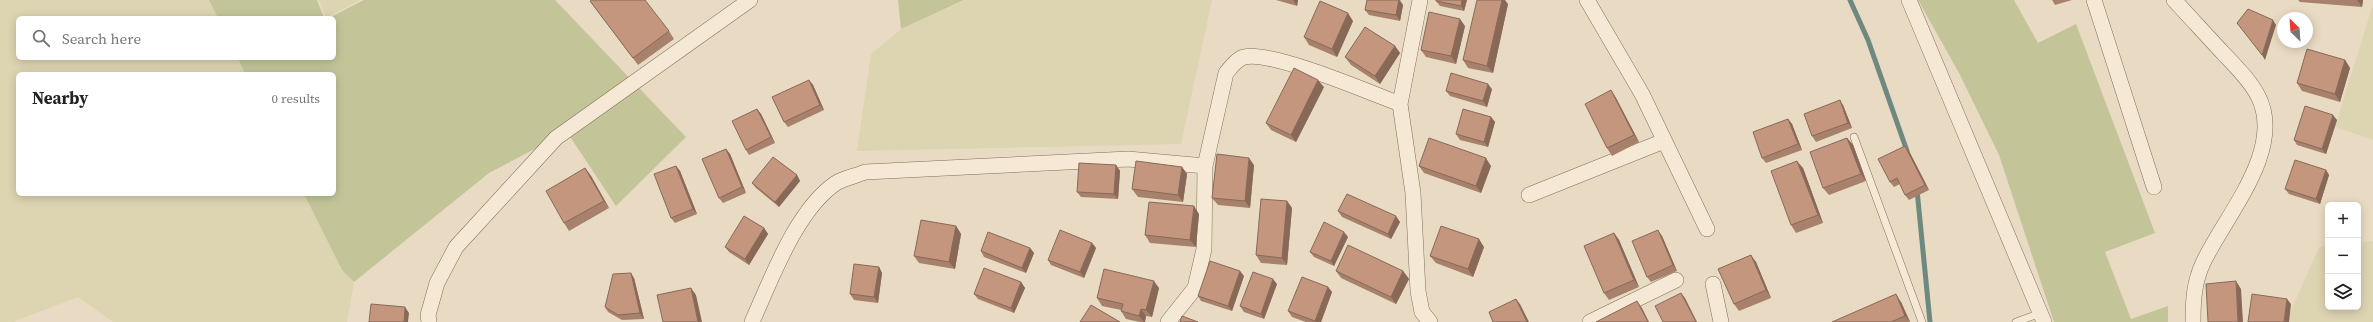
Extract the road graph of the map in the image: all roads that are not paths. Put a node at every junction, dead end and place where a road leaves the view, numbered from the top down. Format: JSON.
{"nodes":[{"id":1,"x":750,"y":0,"type":"edge"},
{"id":2,"x":1420,"y":0,"type":"edge"},
{"id":3,"x":1587,"y":0,"type":"edge"},
{"id":4,"x":1909,"y":0,"type":"edge"},
{"id":5,"x":2094,"y":0,"type":"edge"},
{"id":6,"x":2174,"y":0,"type":"edge"},
{"id":7,"x":1400,"y":104,"type":"junction"},
{"id":8,"x":1854,"y":137,"type":"dead end"},
{"id":9,"x":1664,"y":141,"type":"junction"},
{"id":10,"x":1205,"y":166,"type":"junction"},
{"id":11,"x":2154,"y":187,"type":"dead end"},
{"id":12,"x":1529,"y":195,"type":"dead end"},
{"id":13,"x":1707,"y":229,"type":"dead end"},
{"id":14,"x":1676,"y":280,"type":"dead end"},
{"id":15,"x":1713,"y":284,"type":"dead end"},
{"id":16,"x":2042,"y":317,"type":"edge"},
{"id":17,"x":429,"y":322,"type":"edge"},
{"id":18,"x":752,"y":322,"type":"edge"},
{"id":19,"x":1168,"y":322,"type":"edge"},
{"id":20,"x":1430,"y":322,"type":"edge"},
{"id":21,"x":1590,"y":322,"type":"edge"},
{"id":22,"x":1721,"y":322,"type":"edge"},
{"id":23,"x":1922,"y":322,"type":"edge"},
{"id":24,"x":2016,"y":322,"type":"edge"},
{"id":25,"x":2193,"y":322,"type":"edge"}],
"edges":[{"from":1,"to":17,"type":"street"},
{"from":2,"to":7,"type":"street"},
{"from":3,"to":9,"type":"street"},
{"from":4,"to":16,"type":"street"},
{"from":5,"to":11,"type":"street"},
{"from":6,"to":25,"type":"street"},
{"from":7,"to":10,"type":"street"},
{"from":7,"to":20,"type":"street"},
{"from":8,"to":23,"type":"lane"},
{"from":9,"to":12,"type":"street"},
{"from":9,"to":13,"type":"street"},
{"from":10,"to":18,"type":"street"},
{"from":10,"to":19,"type":"street"},
{"from":14,"to":21,"type":"street"},
{"from":15,"to":22,"type":"street"},
{"from":16,"to":24,"type":"lane"}]}
